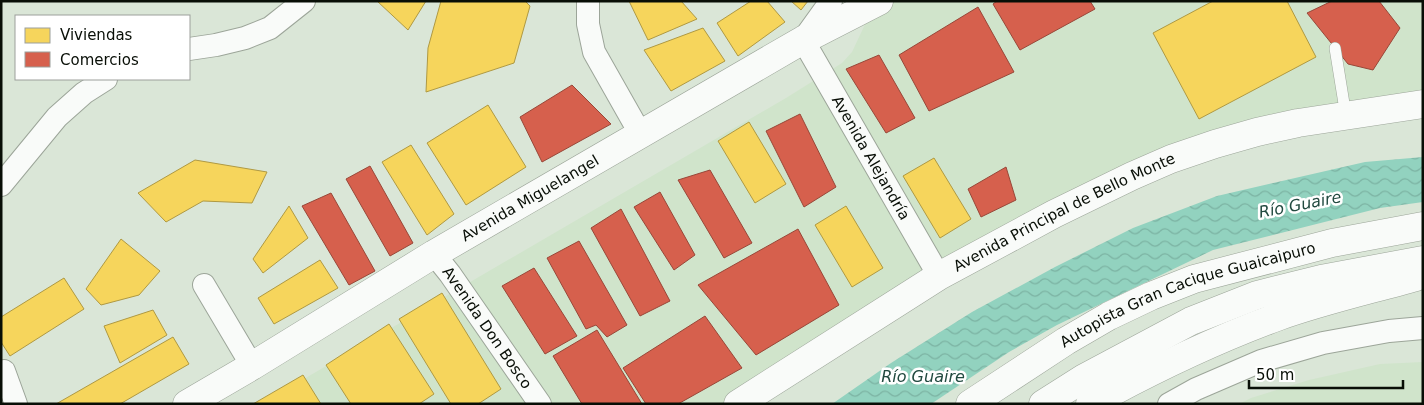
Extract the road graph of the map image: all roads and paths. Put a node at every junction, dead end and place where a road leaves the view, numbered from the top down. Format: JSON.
{"nodes":[{"id":1,"x":304,"y":1,"type":"edge"},
{"id":2,"x":588,"y":1,"type":"edge"},
{"id":3,"x":830,"y":1,"type":"edge"},
{"id":4,"x":879,"y":1,"type":"edge"},
{"id":5,"x":804,"y":40,"type":"junction"},
{"id":6,"x":1335,"y":48,"type":"dead end"},
{"id":7,"x":190,"y":49,"type":"edge"},
{"id":8,"x":105,"y":80,"type":"edge"},
{"id":9,"x":1423,"y":104,"type":"edge"},
{"id":10,"x":1346,"y":116,"type":"junction"},
{"id":11,"x":641,"y":135,"type":"junction"},
{"id":12,"x":1,"y":185,"type":"edge"},
{"id":13,"x":1423,"y":226,"type":"edge"},
{"id":14,"x":434,"y":254,"type":"junction"},
{"id":15,"x":1423,"y":260,"type":"edge"},
{"id":16,"x":1423,"y":275,"type":"edge"},
{"id":17,"x":939,"y":276,"type":"junction"},
{"id":18,"x":204,"y":285,"type":"dead end"},
{"id":19,"x":1423,"y":328,"type":"edge"},
{"id":20,"x":252,"y":366,"type":"junction"},
{"id":21,"x":4,"y":371,"type":"dead end"},
{"id":22,"x":16,"y":404,"type":"edge"},
{"id":23,"x":187,"y":404,"type":"edge"},
{"id":24,"x":540,"y":404,"type":"edge"},
{"id":25,"x":738,"y":404,"type":"edge"},
{"id":26,"x":970,"y":404,"type":"edge"},
{"id":27,"x":1043,"y":404,"type":"edge"},
{"id":28,"x":1090,"y":404,"type":"edge"},
{"id":29,"x":1169,"y":404,"type":"edge"}],
"edges":[{"from":1,"to":7,"type":"street"},
{"from":2,"to":11,"type":"street"},
{"from":3,"to":5,"type":"street"},
{"from":4,"to":5,"type":"main road","name":"Avenida Miguelangel"},
{"from":5,"to":11,"type":"main road","name":"Avenida Miguelangel"},
{"from":5,"to":17,"type":"street","name":"Avenida Alejandría"},
{"from":6,"to":10,"type":"lane"},
{"from":8,"to":12,"type":"street"},
{"from":9,"to":10,"type":"main road","name":"Avenida Principal de Bello Monte"},
{"from":10,"to":17,"type":"main road","name":"Avenida Principal de Bello Monte"},
{"from":11,"to":14,"type":"main road","name":"Avenida Miguelangel"},
{"from":13,"to":26,"type":"main road","name":"Autopista Gran Cacique Guaicaipuro"},
{"from":14,"to":20,"type":"main road","name":"Avenida Miguelangel"},
{"from":14,"to":24,"type":"street","name":"Avenida Don Bosco"},
{"from":15,"to":27,"type":"main road"},
{"from":16,"to":28,"type":"main road"},
{"from":17,"to":25,"type":"main road","name":"Avenida Principal de Bello Monte"},
{"from":18,"to":20,"type":"street"},
{"from":19,"to":29,"type":"street"},
{"from":20,"to":23,"type":"main road","name":"Avenida Miguelangel"},
{"from":21,"to":22,"type":"street"}]}
